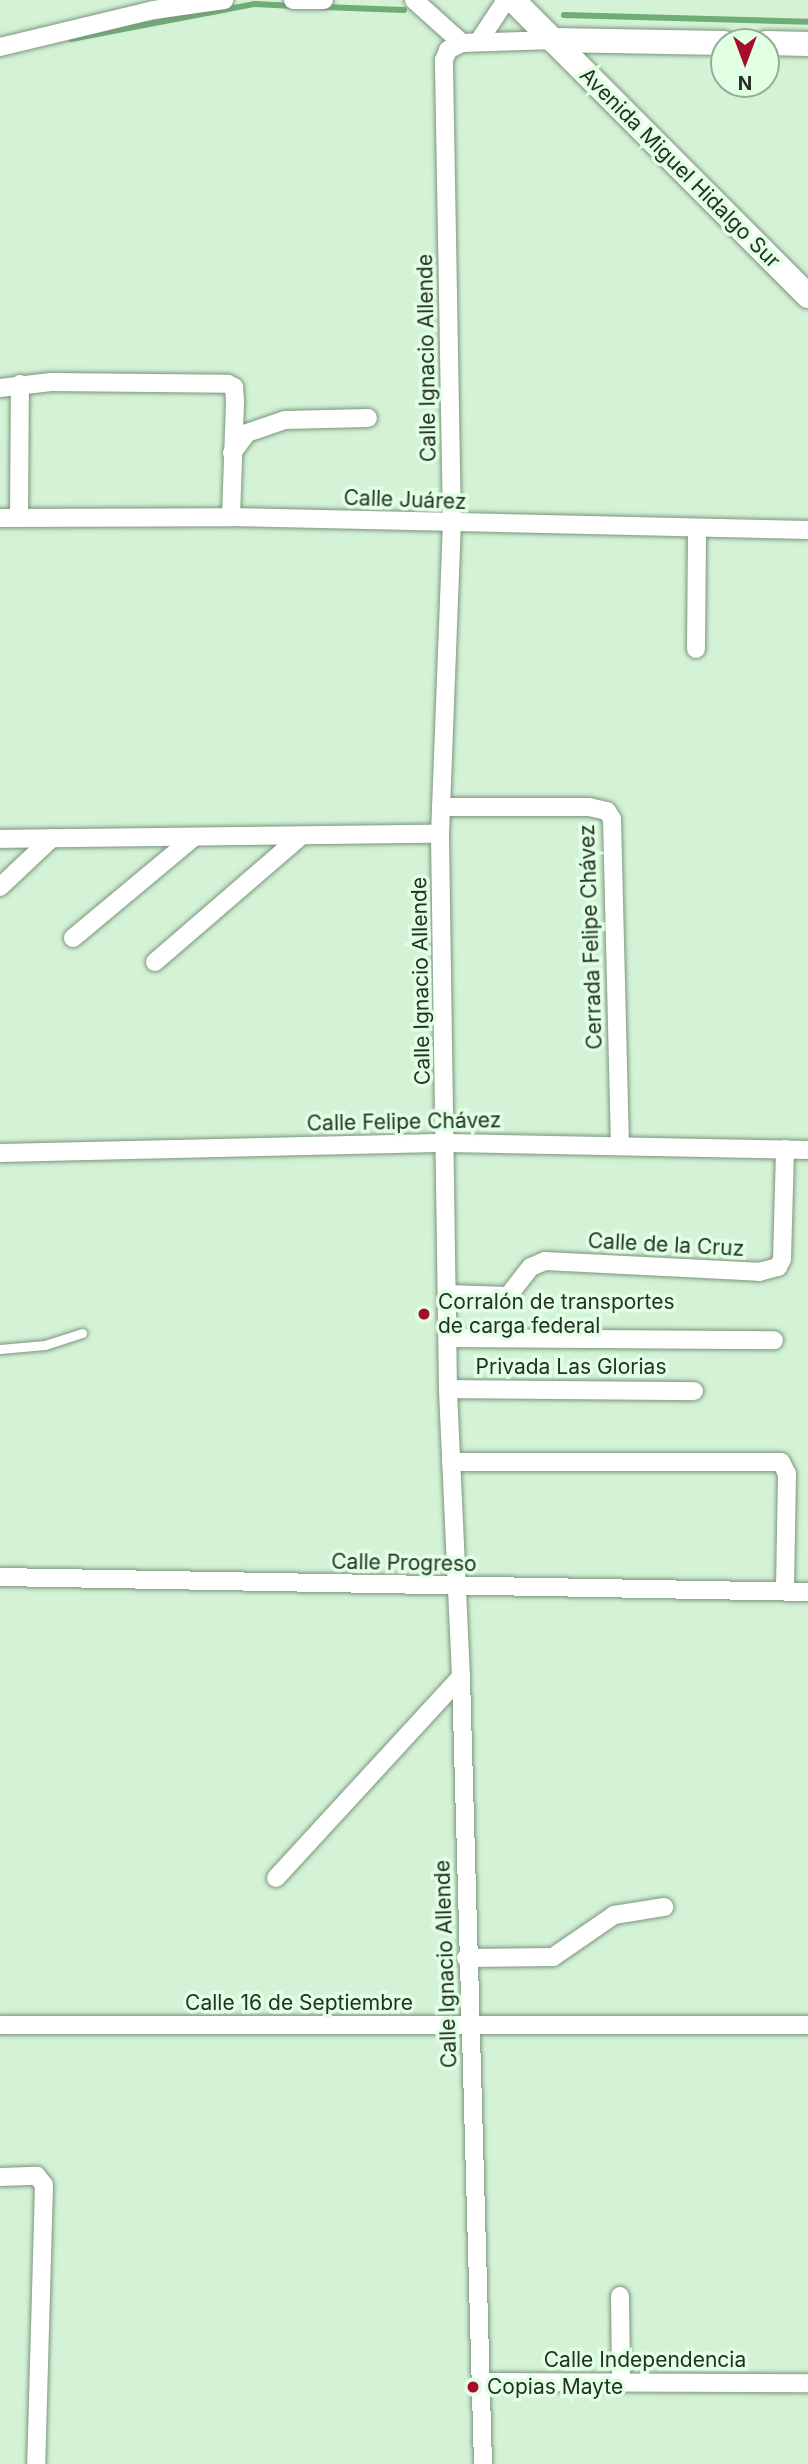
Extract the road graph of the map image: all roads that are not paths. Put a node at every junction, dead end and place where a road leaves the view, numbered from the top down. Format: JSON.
{"nodes":[{"id":1,"x":224,"y":0,"type":"edge"},
{"id":2,"x":293,"y":0,"type":"edge"},
{"id":3,"x":324,"y":0,"type":"edge"},
{"id":4,"x":414,"y":0,"type":"edge"},
{"id":5,"x":506,"y":0,"type":"edge"},
{"id":6,"x":513,"y":0,"type":"edge"},
{"id":7,"x":552,"y":40,"type":"junction"},
{"id":8,"x":710,"y":43,"type":"edge"},
{"id":9,"x":780,"y":43,"type":"edge"},
{"id":10,"x":808,"y":44,"type":"edge"},
{"id":11,"x":463,"y":45,"type":"junction"},
{"id":12,"x":0,"y":47,"type":"edge"},
{"id":13,"x":808,"y":296,"type":"edge"},
{"id":14,"x":20,"y":384,"type":"junction"},
{"id":15,"x":0,"y":388,"type":"edge"},
{"id":16,"x":368,"y":418,"type":"dead end"},
{"id":17,"x":232,"y":453,"type":"junction"},
{"id":18,"x":231,"y":517,"type":"junction"},
{"id":19,"x":0,"y":518,"type":"edge"},
{"id":20,"x":19,"y":518,"type":"junction"},
{"id":21,"x":452,"y":524,"type":"junction"},
{"id":22,"x":808,"y":530,"type":"edge"},
{"id":23,"x":697,"y":531,"type":"junction"},
{"id":24,"x":696,"y":649,"type":"dead end"},
{"id":25,"x":441,"y":807,"type":"junction"},
{"id":26,"x":440,"y":834,"type":"junction"},
{"id":27,"x":302,"y":836,"type":"junction"},
{"id":28,"x":0,"y":838,"type":"edge"},
{"id":29,"x":52,"y":838,"type":"junction"},
{"id":30,"x":193,"y":838,"type":"junction"},
{"id":31,"x":0,"y":887,"type":"edge"},
{"id":32,"x":73,"y":938,"type":"dead end"},
{"id":33,"x":155,"y":962,"type":"dead end"},
{"id":34,"x":447,"y":1143,"type":"junction"},
{"id":35,"x":620,"y":1145,"type":"junction"},
{"id":36,"x":785,"y":1149,"type":"junction"},
{"id":37,"x":808,"y":1150,"type":"edge"},
{"id":38,"x":0,"y":1153,"type":"edge"},
{"id":39,"x":449,"y":1294,"type":"junction"},
{"id":40,"x":82,"y":1333,"type":"dead end"},
{"id":41,"x":449,"y":1338,"type":"junction"},
{"id":42,"x":774,"y":1340,"type":"dead end"},
{"id":43,"x":0,"y":1349,"type":"edge"},
{"id":44,"x":449,"y":1389,"type":"junction"},
{"id":45,"x":694,"y":1391,"type":"dead end"},
{"id":46,"x":451,"y":1462,"type":"junction"},
{"id":47,"x":0,"y":1577,"type":"edge"},
{"id":48,"x":456,"y":1587,"type":"junction"},
{"id":49,"x":785,"y":1591,"type":"junction"},
{"id":50,"x":808,"y":1592,"type":"edge"},
{"id":51,"x":461,"y":1677,"type":"junction"},
{"id":52,"x":276,"y":1878,"type":"dead end"},
{"id":53,"x":664,"y":1907,"type":"dead end"},
{"id":54,"x":466,"y":1958,"type":"junction"},
{"id":55,"x":0,"y":2025,"type":"edge"},
{"id":56,"x":808,"y":2025,"type":"edge"},
{"id":57,"x":469,"y":2026,"type":"junction"},
{"id":58,"x":0,"y":2177,"type":"edge"},
{"id":59,"x":620,"y":2296,"type":"dead end"},
{"id":60,"x":482,"y":2382,"type":"junction"},
{"id":61,"x":621,"y":2383,"type":"junction"},
{"id":62,"x":808,"y":2383,"type":"edge"},
{"id":63,"x":36,"y":2464,"type":"edge"},
{"id":64,"x":483,"y":2464,"type":"edge"}],
"edges":[{"from":1,"to":12,"type":"street"},
{"from":2,"to":3,"type":"street"},
{"from":4,"to":11,"type":"street"},
{"from":5,"to":11,"type":"street"},
{"from":6,"to":7,"type":"main road","name":"Avenida Miguel Hidalgo Sur"},
{"from":7,"to":8,"type":"main road"},
{"from":7,"to":11,"type":"street"},
{"from":7,"to":13,"type":"main road","name":"Avenida Miguel Hidalgo Sur"},
{"from":9,"to":10,"type":"main road"},
{"from":11,"to":21,"type":"street","name":"Calle Ignacio Allende"},
{"from":14,"to":15,"type":"street"},
{"from":14,"to":17,"type":"street"},
{"from":14,"to":20,"type":"street"},
{"from":16,"to":17,"type":"street"},
{"from":17,"to":18,"type":"street"},
{"from":18,"to":20,"type":"street","name":"Calle Juárez"},
{"from":18,"to":21,"type":"street","name":"Calle Juárez"},
{"from":19,"to":20,"type":"street","name":"Calle Juárez"},
{"from":21,"to":23,"type":"street","name":"Calle Juárez"},
{"from":21,"to":25,"type":"street","name":"Calle Ignacio Allende"},
{"from":22,"to":23,"type":"street","name":"Calle Juárez"},
{"from":23,"to":24,"type":"street"},
{"from":25,"to":26,"type":"street","name":"Calle Ignacio Allende"},
{"from":25,"to":35,"type":"street","name":"Cerrada Felipe Chávez"},
{"from":26,"to":27,"type":"street"},
{"from":26,"to":34,"type":"street","name":"Calle Ignacio Allende"},
{"from":27,"to":30,"type":"street"},
{"from":27,"to":33,"type":"street"},
{"from":28,"to":29,"type":"street"},
{"from":29,"to":30,"type":"street"},
{"from":29,"to":31,"type":"street"},
{"from":30,"to":32,"type":"street"},
{"from":34,"to":35,"type":"street","name":"Calle Felipe Chávez"},
{"from":34,"to":38,"type":"street","name":"Calle Felipe Chávez"},
{"from":34,"to":39,"type":"street","name":"Calle Ignacio Allende"},
{"from":35,"to":36,"type":"street","name":"Calle Felipe Chávez"},
{"from":36,"to":37,"type":"street","name":"Calle Felipe Chávez"},
{"from":36,"to":39,"type":"street","name":"Calle de la Cruz"},
{"from":39,"to":41,"type":"street","name":"Calle Ignacio Allende"},
{"from":40,"to":43,"type":"lane"},
{"from":41,"to":42,"type":"street"},
{"from":41,"to":44,"type":"street","name":"Calle Ignacio Allende"},
{"from":44,"to":45,"type":"street","name":"Privada Las Glorias"},
{"from":44,"to":46,"type":"street","name":"Calle Ignacio Allende"},
{"from":46,"to":48,"type":"street","name":"Calle Ignacio Allende"},
{"from":46,"to":49,"type":"street"},
{"from":47,"to":48,"type":"street","name":"Calle Progreso"},
{"from":48,"to":49,"type":"street","name":"Calle Progreso"},
{"from":48,"to":51,"type":"street","name":"Calle Ignacio Allende"},
{"from":49,"to":50,"type":"street","name":"Calle Progreso"},
{"from":51,"to":52,"type":"street"},
{"from":51,"to":54,"type":"street","name":"Calle Ignacio Allende"},
{"from":53,"to":54,"type":"street"},
{"from":54,"to":57,"type":"street","name":"Calle Ignacio Allende"},
{"from":55,"to":57,"type":"street","name":"Calle 16 de Septiembre"},
{"from":56,"to":57,"type":"street","name":"Calle 16 de Septiembre"},
{"from":57,"to":60,"type":"street","name":"Calle Ignacio Allende"},
{"from":58,"to":63,"type":"street"},
{"from":59,"to":61,"type":"street"},
{"from":60,"to":61,"type":"street","name":"Calle Independencia"},
{"from":60,"to":64,"type":"street","name":"Calle Ignacio Allende"},
{"from":61,"to":62,"type":"street","name":"Calle Independencia"}]}
